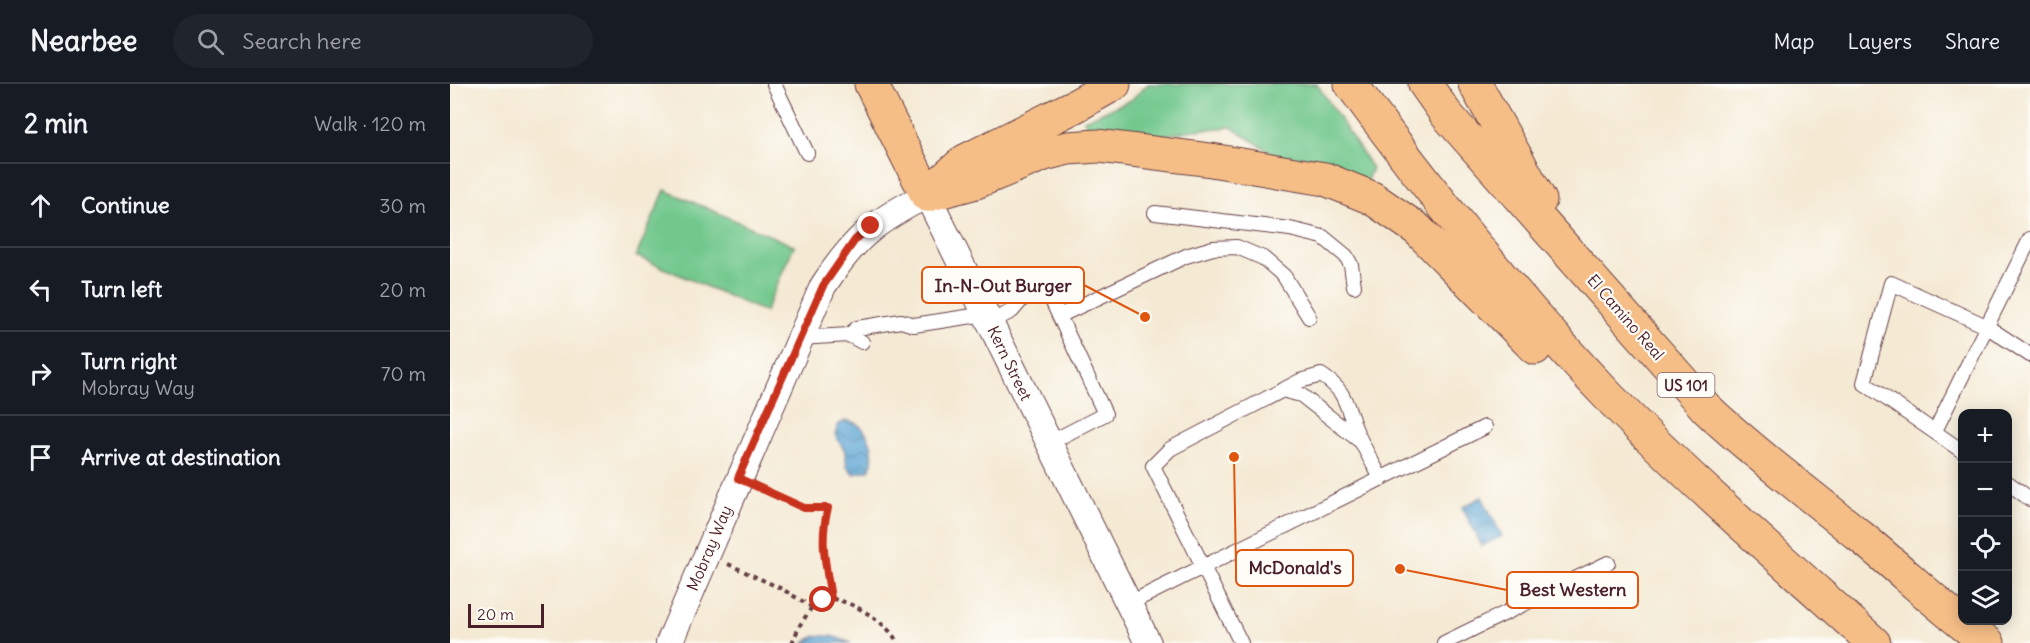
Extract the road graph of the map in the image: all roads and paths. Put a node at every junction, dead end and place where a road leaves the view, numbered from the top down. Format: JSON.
{"nodes":[{"id":1,"x":774,"y":84,"type":"edge"},
{"id":2,"x":871,"y":84,"type":"edge"},
{"id":3,"x":1114,"y":84,"type":"edge"},
{"id":4,"x":1351,"y":84,"type":"edge"},
{"id":5,"x":1425,"y":84,"type":"edge"},
{"id":6,"x":1475,"y":84,"type":"edge"},
{"id":7,"x":807,"y":153,"type":"dead end"},
{"id":8,"x":927,"y":195,"type":"junction"},
{"id":9,"x":1155,"y":213,"type":"dead end"},
{"id":10,"x":2030,"y":239,"type":"edge"},
{"id":11,"x":1571,"y":254,"type":"junction"},
{"id":12,"x":1354,"y":285,"type":"dead end"},
{"id":13,"x":1059,"y":316,"type":"junction"},
{"id":14,"x":1309,"y":317,"type":"dead end"},
{"id":15,"x":989,"y":318,"type":"junction"},
{"id":16,"x":914,"y":326,"type":"junction"},
{"id":17,"x":1986,"y":326,"type":"junction"},
{"id":18,"x":849,"y":335,"type":"junction"},
{"id":19,"x":903,"y":336,"type":"dead end"},
{"id":20,"x":799,"y":338,"type":"junction"},
{"id":21,"x":862,"y":342,"type":"dead end"},
{"id":22,"x":2030,"y":355,"type":"edge"},
{"id":23,"x":1282,"y":390,"type":"junction"},
{"id":24,"x":1606,"y":394,"type":"junction"},
{"id":25,"x":1485,"y":427,"type":"dead end"},
{"id":26,"x":1935,"y":431,"type":"junction"},
{"id":27,"x":1362,"y":442,"type":"junction"},
{"id":28,"x":1048,"y":443,"type":"junction"},
{"id":29,"x":1958,"y":448,"type":"edge"},
{"id":30,"x":738,"y":478,"type":"junction"},
{"id":31,"x":1381,"y":478,"type":"junction"},
{"id":32,"x":2012,"y":486,"type":"edge"},
{"id":33,"x":2030,"y":499,"type":"edge"},
{"id":34,"x":706,"y":553,"type":"junction"},
{"id":35,"x":1608,"y":563,"type":"dead end"},
{"id":36,"x":1203,"y":567,"type":"junction"},
{"id":37,"x":831,"y":598,"type":"junction"},
{"id":38,"x":1128,"y":604,"type":"junction"},
{"id":39,"x":812,"y":607,"type":"junction"},
{"id":40,"x":669,"y":643,"type":"edge"},
{"id":41,"x":792,"y":643,"type":"edge"},
{"id":42,"x":897,"y":643,"type":"edge"},
{"id":43,"x":1148,"y":643,"type":"edge"},
{"id":44,"x":1242,"y":643,"type":"edge"},
{"id":45,"x":1444,"y":643,"type":"edge"},
{"id":46,"x":1874,"y":643,"type":"edge"},
{"id":47,"x":1988,"y":643,"type":"edge"}],
"edges":[{"from":1,"to":7,"type":"lane"},
{"from":2,"to":8,"type":"main road","name":"Kern Street"},
{"from":3,"to":8,"type":"main road"},
{"from":4,"to":24,"type":"main road"},
{"from":5,"to":11,"type":"main road","name":"El Camino Real","number":"US 101"},
{"from":6,"to":11,"type":"main road"},
{"from":8,"to":15,"type":"street","name":"Kern Street"},
{"from":8,"to":20,"type":"street","name":"Mobray Way"},
{"from":8,"to":24,"type":"main road"},
{"from":9,"to":12,"type":"lane"},
{"from":10,"to":17,"type":"lane"},
{"from":11,"to":47,"type":"main road","name":"El Camino Real","number":"US 101"},
{"from":13,"to":14,"type":"lane"},
{"from":13,"to":15,"type":"lane"},
{"from":13,"to":28,"type":"lane"},
{"from":15,"to":16,"type":"lane"},
{"from":15,"to":28,"type":"street","name":"Kern Street"},
{"from":16,"to":18,"type":"lane"},
{"from":16,"to":19,"type":"lane"},
{"from":17,"to":22,"type":"lane"},
{"from":17,"to":26,"type":"lane"},
{"from":17,"to":26,"type":"lane"},
{"from":18,"to":20,"type":"lane"},
{"from":18,"to":21,"type":"lane"},
{"from":20,"to":30,"type":"street","name":"Mobray Way"},
{"from":23,"to":27,"type":"lane"},
{"from":23,"to":27,"type":"lane"},
{"from":23,"to":36,"type":"lane"},
{"from":24,"to":46,"type":"main road"},
{"from":25,"to":31,"type":"lane"},
{"from":26,"to":29,"type":"lane"},
{"from":27,"to":31,"type":"lane"},
{"from":28,"to":38,"type":"street","name":"Kern Street"},
{"from":30,"to":34,"type":"street","name":"Mobray Way"},
{"from":30,"to":37,"type":"path"},
{"from":31,"to":36,"type":"lane"},
{"from":32,"to":33,"type":"lane"},
{"from":34,"to":39,"type":"path"},
{"from":34,"to":40,"type":"street","name":"Mobray Way"},
{"from":35,"to":45,"type":"lane"},
{"from":36,"to":38,"type":"lane"},
{"from":36,"to":44,"type":"lane"},
{"from":37,"to":39,"type":"path"},
{"from":37,"to":42,"type":"path"},
{"from":38,"to":43,"type":"street","name":"Kern Street"},
{"from":39,"to":41,"type":"path"}]}
